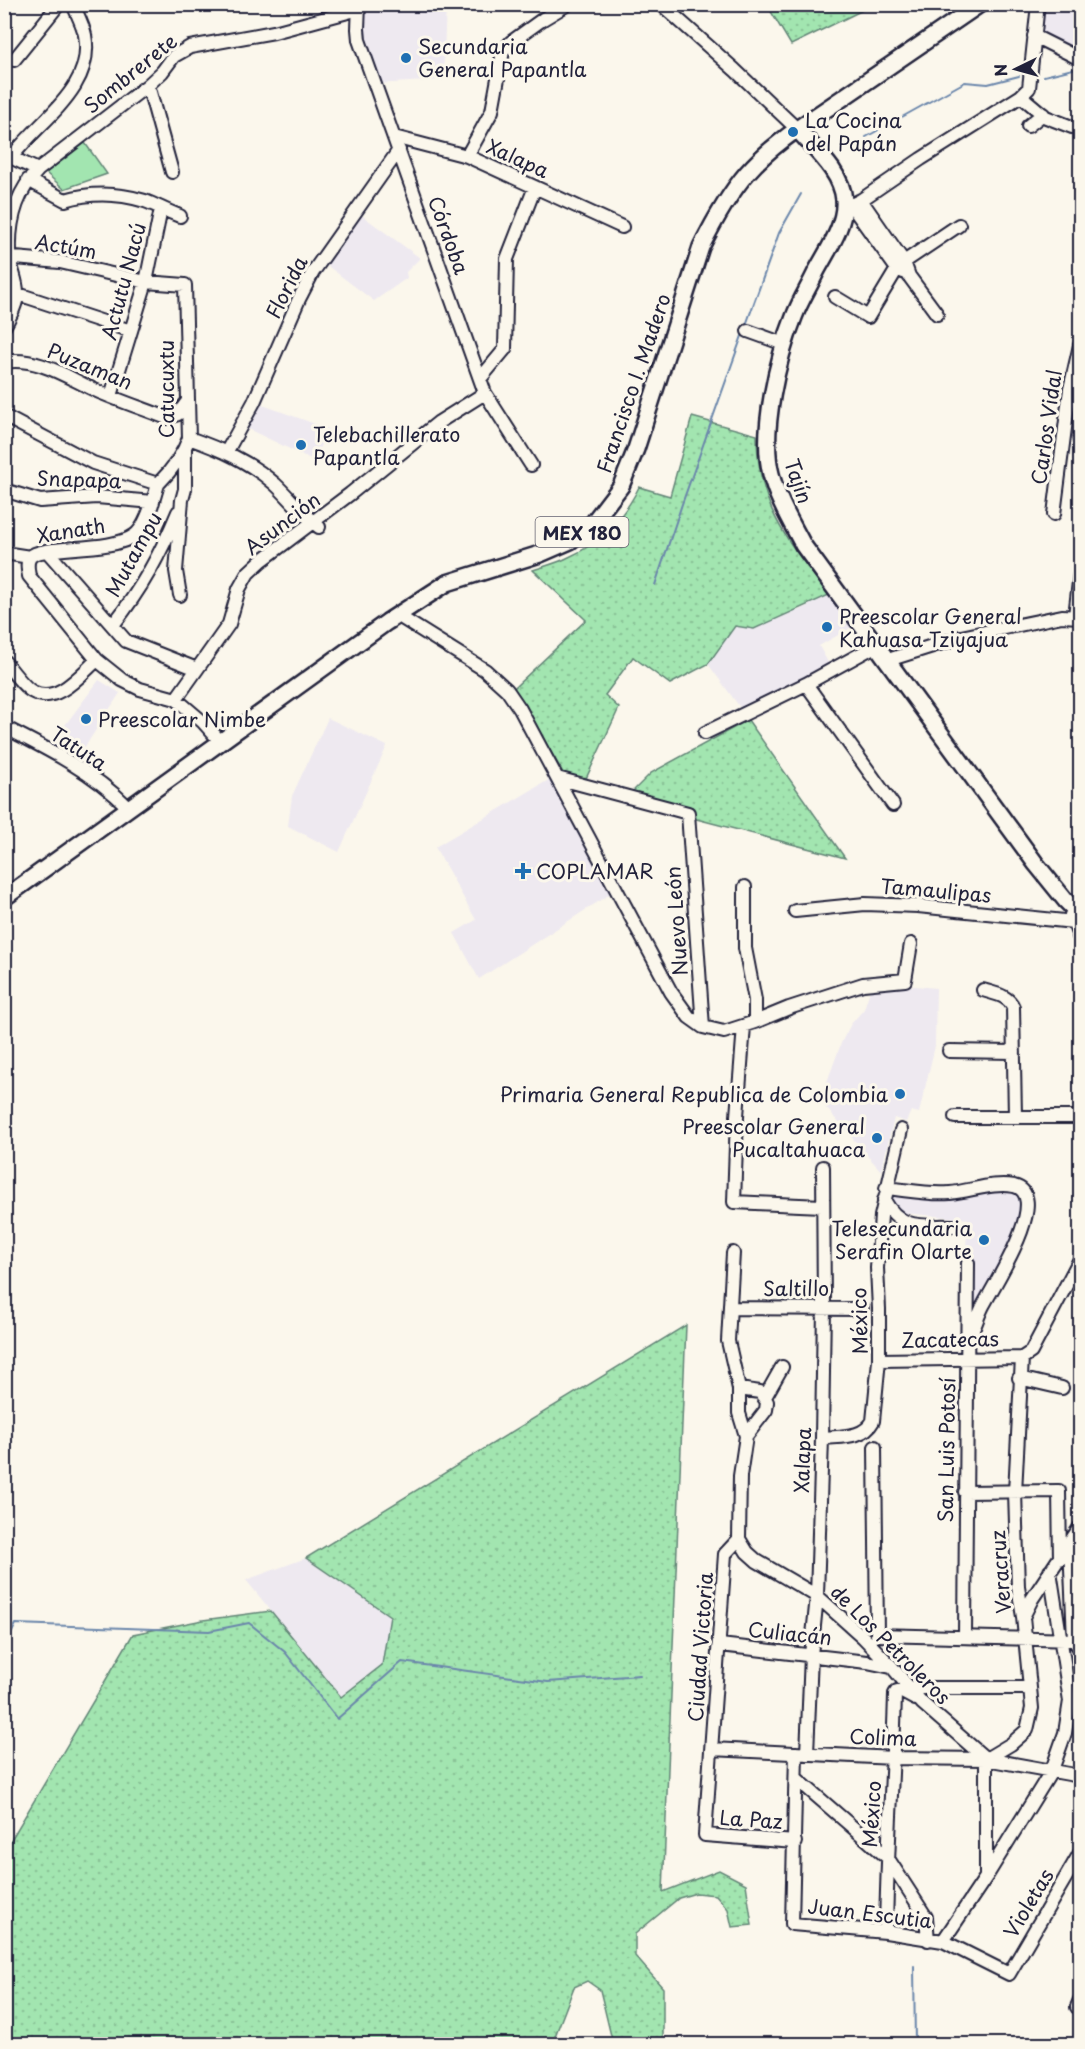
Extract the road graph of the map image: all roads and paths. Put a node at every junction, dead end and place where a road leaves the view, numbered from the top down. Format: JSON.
{"nodes":[{"id":1,"x":59,"y":4,"type":"edge"},
{"id":2,"x":73,"y":4,"type":"edge"},
{"id":3,"x":568,"y":4,"type":"edge"},
{"id":4,"x":661,"y":4,"type":"edge"},
{"id":5,"x":980,"y":4,"type":"edge"},
{"id":6,"x":1038,"y":4,"type":"edge"},
{"id":7,"x":359,"y":7,"type":"edge"},
{"id":8,"x":1034,"y":36,"type":"junction"},
{"id":9,"x":14,"y":60,"type":"dead end"},
{"id":10,"x":1080,"y":60,"type":"edge"},
{"id":11,"x":148,"y":85,"type":"junction"},
{"id":12,"x":1025,"y":92,"type":"junction"},
{"id":13,"x":1043,"y":114,"type":"junction"},
{"id":14,"x":1028,"y":126,"type":"dead end"},
{"id":15,"x":1072,"y":127,"type":"dead end"},
{"id":16,"x":797,"y":129,"type":"junction"},
{"id":17,"x":394,"y":137,"type":"junction"},
{"id":18,"x":399,"y":150,"type":"junction"},
{"id":19,"x":8,"y":156,"type":"edge"},
{"id":20,"x":467,"y":156,"type":"junction"},
{"id":21,"x":38,"y":170,"type":"junction"},
{"id":22,"x":172,"y":172,"type":"dead end"},
{"id":23,"x":28,"y":180,"type":"junction"},
{"id":24,"x":535,"y":187,"type":"junction"},
{"id":25,"x":852,"y":202,"type":"junction"},
{"id":26,"x":161,"y":209,"type":"junction"},
{"id":27,"x":180,"y":216,"type":"dead end"},
{"id":28,"x":959,"y":225,"type":"dead end"},
{"id":29,"x":622,"y":227,"type":"dead end"},
{"id":30,"x":8,"y":256,"type":"edge"},
{"id":31,"x":900,"y":266,"type":"junction"},
{"id":32,"x":146,"y":282,"type":"junction"},
{"id":33,"x":185,"y":285,"type":"joint"},
{"id":34,"x":18,"y":294,"type":"junction"},
{"id":35,"x":834,"y":297,"type":"dead end"},
{"id":36,"x":9,"y":308,"type":"edge"},
{"id":37,"x":937,"y":314,"type":"dead end"},
{"id":38,"x":4,"y":327,"type":"edge"},
{"id":39,"x":131,"y":331,"type":"junction"},
{"id":40,"x":748,"y":331,"type":"dead end"},
{"id":41,"x":784,"y":344,"type":"junction"},
{"id":42,"x":1080,"y":345,"type":"edge"},
{"id":43,"x":4,"y":362,"type":"edge"},
{"id":44,"x":480,"y":379,"type":"junction"},
{"id":45,"x":485,"y":393,"type":"junction"},
{"id":46,"x":111,"y":396,"type":"junction"},
{"id":47,"x":187,"y":402,"type":"junction"},
{"id":48,"x":4,"y":416,"type":"edge"},
{"id":49,"x":187,"y":442,"type":"junction"},
{"id":50,"x":227,"y":452,"type":"junction"},
{"id":51,"x":531,"y":465,"type":"dead end"},
{"id":52,"x":158,"y":484,"type":"junction"},
{"id":53,"x":4,"y":490,"type":"edge"},
{"id":54,"x":182,"y":500,"type":"junction"},
{"id":55,"x":153,"y":502,"type":"junction"},
{"id":56,"x":1054,"y":514,"type":"dead end"},
{"id":57,"x":316,"y":525,"type":"junction"},
{"id":58,"x":47,"y":551,"type":"junction"},
{"id":59,"x":4,"y":553,"type":"edge"},
{"id":60,"x":30,"y":557,"type":"junction"},
{"id":61,"x":1080,"y":573,"type":"edge"},
{"id":62,"x":180,"y":595,"type":"dead end"},
{"id":63,"x":397,"y":615,"type":"junction"},
{"id":64,"x":1078,"y":616,"type":"edge"},
{"id":65,"x":113,"y":625,"type":"junction"},
{"id":66,"x":877,"y":645,"type":"junction"},
{"id":67,"x":97,"y":660,"type":"junction"},
{"id":68,"x":888,"y":660,"type":"junction"},
{"id":69,"x":4,"y":661,"type":"edge"},
{"id":70,"x":197,"y":669,"type":"junction"},
{"id":71,"x":806,"y":684,"type":"junction"},
{"id":72,"x":176,"y":699,"type":"junction"},
{"id":73,"x":4,"y":727,"type":"edge"},
{"id":74,"x":705,"y":733,"type":"dead end"},
{"id":75,"x":220,"y":741,"type":"junction"},
{"id":76,"x":557,"y":778,"type":"junction"},
{"id":77,"x":893,"y":805,"type":"dead end"},
{"id":78,"x":128,"y":807,"type":"junction"},
{"id":79,"x":745,"y":887,"type":"dead end"},
{"id":80,"x":5,"y":897,"type":"edge"},
{"id":81,"x":795,"y":911,"type":"dead end"},
{"id":82,"x":1077,"y":919,"type":"edge"},
{"id":83,"x":1080,"y":939,"type":"edge"},
{"id":84,"x":911,"y":944,"type":"dead end"},
{"id":85,"x":983,"y":990,"type":"dead end"},
{"id":86,"x":750,"y":1024,"type":"junction"},
{"id":87,"x":703,"y":1027,"type":"junction"},
{"id":88,"x":949,"y":1051,"type":"dead end"},
{"id":89,"x":1014,"y":1052,"type":"junction"},
{"id":90,"x":1015,"y":1116,"type":"junction"},
{"id":91,"x":955,"y":1117,"type":"dead end"},
{"id":92,"x":1080,"y":1117,"type":"edge"},
{"id":93,"x":901,"y":1130,"type":"dead end"},
{"id":94,"x":823,"y":1167,"type":"dead end"},
{"id":95,"x":885,"y":1194,"type":"junction"},
{"id":96,"x":822,"y":1206,"type":"junction"},
{"id":97,"x":952,"y":1226,"type":"dead end"},
{"id":98,"x":733,"y":1253,"type":"dead end"},
{"id":99,"x":1080,"y":1259,"type":"edge"},
{"id":100,"x":968,"y":1263,"type":"dead end"},
{"id":101,"x":824,"y":1307,"type":"junction"},
{"id":102,"x":730,"y":1308,"type":"junction"},
{"id":103,"x":862,"y":1309,"type":"dead end"},
{"id":104,"x":968,"y":1340,"type":"junction"},
{"id":105,"x":967,"y":1358,"type":"junction"},
{"id":106,"x":1022,"y":1358,"type":"junction"},
{"id":107,"x":879,"y":1360,"type":"junction"},
{"id":108,"x":782,"y":1367,"type":"dead end"},
{"id":109,"x":1019,"y":1377,"type":"junction"},
{"id":110,"x":1062,"y":1388,"type":"dead end"},
{"id":111,"x":739,"y":1389,"type":"junction"},
{"id":112,"x":765,"y":1397,"type":"junction"},
{"id":113,"x":746,"y":1436,"type":"junction"},
{"id":114,"x":822,"y":1438,"type":"junction"},
{"id":115,"x":875,"y":1447,"type":"dead end"},
{"id":116,"x":965,"y":1492,"type":"junction"},
{"id":117,"x":1015,"y":1492,"type":"junction"},
{"id":118,"x":1080,"y":1527,"type":"edge"},
{"id":119,"x":739,"y":1539,"type":"junction"},
{"id":120,"x":1070,"y":1545,"type":"junction"},
{"id":121,"x":1060,"y":1559,"type":"junction"},
{"id":122,"x":1050,"y":1571,"type":"junction"},
{"id":123,"x":817,"y":1596,"type":"junction"},
{"id":124,"x":1023,"y":1617,"type":"junction"},
{"id":125,"x":964,"y":1636,"type":"junction"},
{"id":126,"x":1024,"y":1639,"type":"junction"},
{"id":127,"x":1059,"y":1640,"type":"junction"},
{"id":128,"x":1077,"y":1644,"type":"edge"},
{"id":129,"x":720,"y":1645,"type":"junction"},
{"id":130,"x":811,"y":1655,"type":"junction"},
{"id":131,"x":892,"y":1667,"type":"junction"},
{"id":132,"x":909,"y":1688,"type":"junction"},
{"id":133,"x":1030,"y":1688,"type":"junction"},
{"id":134,"x":922,"y":1703,"type":"junction"},
{"id":135,"x":712,"y":1749,"type":"junction"},
{"id":136,"x":802,"y":1753,"type":"junction"},
{"id":137,"x":894,"y":1758,"type":"junction"},
{"id":138,"x":986,"y":1759,"type":"junction"},
{"id":139,"x":1052,"y":1770,"type":"junction"},
{"id":140,"x":1080,"y":1776,"type":"edge"},
{"id":141,"x":797,"y":1779,"type":"junction"},
{"id":142,"x":705,"y":1835,"type":"joint"},
{"id":143,"x":795,"y":1842,"type":"junction"},
{"id":144,"x":1080,"y":1853,"type":"edge"},
{"id":145,"x":887,"y":1857,"type":"junction"},
{"id":146,"x":986,"y":1877,"type":"junction"},
{"id":147,"x":792,"y":1924,"type":"joint"},
{"id":148,"x":886,"y":1932,"type":"junction"},
{"id":149,"x":928,"y":1940,"type":"junction"},
{"id":150,"x":944,"y":1941,"type":"junction"}],
"edges":[{"from":1,"to":9,"type":"street"},
{"from":2,"to":19,"type":"street"},
{"from":3,"to":20,"type":"street"},
{"from":4,"to":16,"type":"street"},
{"from":5,"to":16,"type":"main road","name":"Francisco I. Madero","number":"MEX 180"},
{"from":6,"to":8,"type":"street"},
{"from":7,"to":11,"type":"street","name":"Sombrerete"},
{"from":7,"to":17,"type":"street","name":"Córdoba"},
{"from":8,"to":10,"type":"street"},
{"from":8,"to":12,"type":"street"},
{"from":11,"to":21,"type":"street","name":"Sombrerete"},
{"from":11,"to":22,"type":"street"},
{"from":12,"to":13,"type":"street"},
{"from":12,"to":25,"type":"street"},
{"from":13,"to":14,"type":"street"},
{"from":13,"to":15,"type":"street"},
{"from":16,"to":25,"type":"main road"},
{"from":16,"to":63,"type":"main road","name":"Francisco I. Madero","number":"MEX 180"},
{"from":17,"to":18,"type":"street","name":"Córdoba"},
{"from":17,"to":20,"type":"street","name":"Xalapa"},
{"from":18,"to":44,"type":"street","name":"Córdoba"},
{"from":18,"to":50,"type":"street","name":"Florida"},
{"from":19,"to":21,"type":"street"},
{"from":20,"to":24,"type":"street","name":"Xalapa"},
{"from":21,"to":23,"type":"street","name":"Sombrerete"},
{"from":23,"to":26,"type":"street"},
{"from":23,"to":30,"type":"street","name":"Sombrerete"},
{"from":24,"to":29,"type":"street","name":"Xalapa"},
{"from":24,"to":44,"type":"street"},
{"from":25,"to":31,"type":"street"},
{"from":25,"to":41,"type":"main road","name":"Tajín"},
{"from":26,"to":27,"type":"street"},
{"from":26,"to":32,"type":"street","name":"Actutu Nacú"},
{"from":28,"to":31,"type":"street"},
{"from":30,"to":32,"type":"street","name":"Actúm"},
{"from":30,"to":34,"type":"street","name":"Sombrerete"},
{"from":31,"to":35,"type":"street"},
{"from":31,"to":37,"type":"street"},
{"from":32,"to":33,"type":"street","name":"Actúm"},
{"from":32,"to":39,"type":"street","name":"Actutu Nacú"},
{"from":33,"to":47,"type":"street","name":"Catucuxtu"},
{"from":34,"to":36,"type":"street"},
{"from":34,"to":39,"type":"street"},
{"from":36,"to":38,"type":"street"},
{"from":39,"to":46,"type":"street","name":"Actutu Nacú"},
{"from":40,"to":41,"type":"street"},
{"from":41,"to":66,"type":"main road","name":"Tajín"},
{"from":42,"to":56,"type":"street","name":"Carlos Vidal"},
{"from":43,"to":46,"type":"street","name":"Puzaman"},
{"from":44,"to":45,"type":"street","name":"Córdoba"},
{"from":45,"to":51,"type":"street","name":"Córdoba"},
{"from":45,"to":57,"type":"street","name":"Asunción"},
{"from":46,"to":47,"type":"street","name":"Puzaman"},
{"from":47,"to":49,"type":"street","name":"Catucuxtu"},
{"from":48,"to":52,"type":"street"},
{"from":49,"to":50,"type":"street"},
{"from":49,"to":52,"type":"street","name":"Catucuxtu"},
{"from":49,"to":54,"type":"street","name":"Mutampu"},
{"from":50,"to":57,"type":"street"},
{"from":52,"to":55,"type":"street","name":"Xanath"},
{"from":53,"to":55,"type":"street","name":"Snapapa"},
{"from":54,"to":62,"type":"street","name":"Mutampu"},
{"from":54,"to":65,"type":"street","name":"Mutampu"},
{"from":55,"to":58,"type":"street","name":"Xanath"},
{"from":57,"to":70,"type":"street","name":"Asunción"},
{"from":58,"to":60,"type":"street","name":"Xanath"},
{"from":58,"to":65,"type":"street"},
{"from":59,"to":60,"type":"street"},
{"from":60,"to":67,"type":"street","name":"Xanath"},
{"from":61,"to":64,"type":"street"},
{"from":63,"to":75,"type":"main road","name":"Francisco I. Madero","number":"MEX 180"},
{"from":63,"to":76,"type":"street"},
{"from":64,"to":68,"type":"street"},
{"from":65,"to":70,"type":"street"},
{"from":66,"to":68,"type":"main road","name":"Tajín"},
{"from":66,"to":71,"type":"street"},
{"from":67,"to":69,"type":"street"},
{"from":67,"to":72,"type":"street","name":"Xanath"},
{"from":68,"to":82,"type":"main road","name":"Tajín"},
{"from":70,"to":72,"type":"street","name":"Asunción"},
{"from":71,"to":74,"type":"street"},
{"from":71,"to":77,"type":"street"},
{"from":72,"to":75,"type":"street","name":"Xanath"},
{"from":73,"to":78,"type":"street","name":"Tatuta"},
{"from":75,"to":78,"type":"main road","name":"Francisco I. Madero","number":"MEX 180"},
{"from":76,"to":87,"type":"street"},
{"from":76,"to":87,"type":"street","name":"Nuevo León"},
{"from":78,"to":80,"type":"main road","name":"Francisco I. Madero","number":"MEX 180"},
{"from":79,"to":86,"type":"street"},
{"from":81,"to":82,"type":"street","name":"Tamaulipas"},
{"from":82,"to":83,"type":"street"},
{"from":84,"to":86,"type":"street"},
{"from":85,"to":89,"type":"street"},
{"from":86,"to":87,"type":"street"},
{"from":86,"to":96,"type":"street"},
{"from":88,"to":89,"type":"street"},
{"from":89,"to":90,"type":"street"},
{"from":90,"to":91,"type":"street"},
{"from":90,"to":92,"type":"street"},
{"from":93,"to":95,"type":"street","name":"México"},
{"from":94,"to":96,"type":"street","name":"Xalapa"},
{"from":95,"to":97,"type":"street"},
{"from":95,"to":104,"type":"street"},
{"from":95,"to":107,"type":"street","name":"México"},
{"from":96,"to":101,"type":"street","name":"Xalapa"},
{"from":98,"to":102,"type":"street","name":"Ciudad Victoria"},
{"from":99,"to":106,"type":"street","name":"Veracruz"},
{"from":100,"to":104,"type":"street","name":"San Luis Potosí"},
{"from":101,"to":102,"type":"street","name":"Saltillo"},
{"from":101,"to":103,"type":"street","name":"Saltillo"},
{"from":101,"to":114,"type":"street","name":"Xalapa"},
{"from":102,"to":111,"type":"street","name":"Ciudad Victoria"},
{"from":104,"to":105,"type":"street","name":"San Luis Potosí"},
{"from":105,"to":106,"type":"street","name":"Zacatecas"},
{"from":105,"to":107,"type":"street","name":"Zacatecas"},
{"from":105,"to":116,"type":"street","name":"San Luis Potosí"},
{"from":106,"to":109,"type":"street","name":"Veracruz"},
{"from":107,"to":114,"type":"street","name":"México"},
{"from":108,"to":112,"type":"street"},
{"from":109,"to":110,"type":"street"},
{"from":109,"to":117,"type":"street","name":"Veracruz"},
{"from":111,"to":112,"type":"street"},
{"from":111,"to":113,"type":"street","name":"Ciudad Victoria"},
{"from":112,"to":113,"type":"street"},
{"from":113,"to":119,"type":"street","name":"Ciudad Victoria"},
{"from":114,"to":123,"type":"street","name":"Xalapa"},
{"from":115,"to":125,"type":"street"},
{"from":116,"to":117,"type":"street"},
{"from":116,"to":125,"type":"street","name":"San Luis Potosí"},
{"from":117,"to":121,"type":"street"},
{"from":117,"to":124,"type":"street","name":"Veracruz"},
{"from":118,"to":120,"type":"street"},
{"from":119,"to":123,"type":"street","name":"de Los Petroleros"},
{"from":119,"to":129,"type":"street","name":"Ciudad Victoria"},
{"from":120,"to":121,"type":"street"},
{"from":120,"to":128,"type":"street"},
{"from":121,"to":122,"type":"street"},
{"from":122,"to":124,"type":"street"},
{"from":122,"to":127,"type":"street"},
{"from":123,"to":130,"type":"street","name":"Xalapa"},
{"from":123,"to":131,"type":"street","name":"de Los Petroleros"},
{"from":124,"to":126,"type":"street","name":"Veracruz"},
{"from":125,"to":126,"type":"street"},
{"from":126,"to":127,"type":"street"},
{"from":126,"to":133,"type":"street","name":"Veracruz"},
{"from":127,"to":128,"type":"street"},
{"from":127,"to":139,"type":"street"},
{"from":129,"to":130,"type":"street","name":"Culiacán"},
{"from":129,"to":135,"type":"street","name":"Ciudad Victoria"},
{"from":130,"to":131,"type":"street","name":"Culiacán"},
{"from":130,"to":136,"type":"street","name":"Xalapa"},
{"from":131,"to":132,"type":"street","name":"de Los Petroleros"},
{"from":132,"to":133,"type":"street"},
{"from":132,"to":134,"type":"street","name":"de Los Petroleros"},
{"from":133,"to":138,"type":"street","name":"Veracruz"},
{"from":134,"to":137,"type":"street","name":"México"},
{"from":134,"to":138,"type":"street","name":"de Los Petroleros"},
{"from":135,"to":136,"type":"street","name":"Colima"},
{"from":135,"to":142,"type":"street","name":"Ciudad Victoria"},
{"from":136,"to":137,"type":"street","name":"Colima"},
{"from":136,"to":141,"type":"street","name":"Xalapa"},
{"from":137,"to":138,"type":"street","name":"Colima"},
{"from":137,"to":145,"type":"street","name":"México"},
{"from":138,"to":139,"type":"street","name":"Colima"},
{"from":138,"to":146,"type":"street"},
{"from":139,"to":140,"type":"street","name":"Colima"},
{"from":139,"to":146,"type":"street"},
{"from":141,"to":143,"type":"street","name":"Xalapa"},
{"from":141,"to":145,"type":"street"},
{"from":142,"to":143,"type":"street","name":"La Paz"},
{"from":143,"to":147,"type":"street","name":"Xalapa"},
{"from":144,"to":150,"type":"street","name":"Violetas"},
{"from":145,"to":148,"type":"street","name":"México"},
{"from":145,"to":149,"type":"street"},
{"from":146,"to":150,"type":"street"},
{"from":147,"to":148,"type":"street","name":"Juan Escutia"},
{"from":148,"to":149,"type":"street","name":"Juan Escutia"},
{"from":149,"to":150,"type":"street","name":"Juan Escutia"}]}
